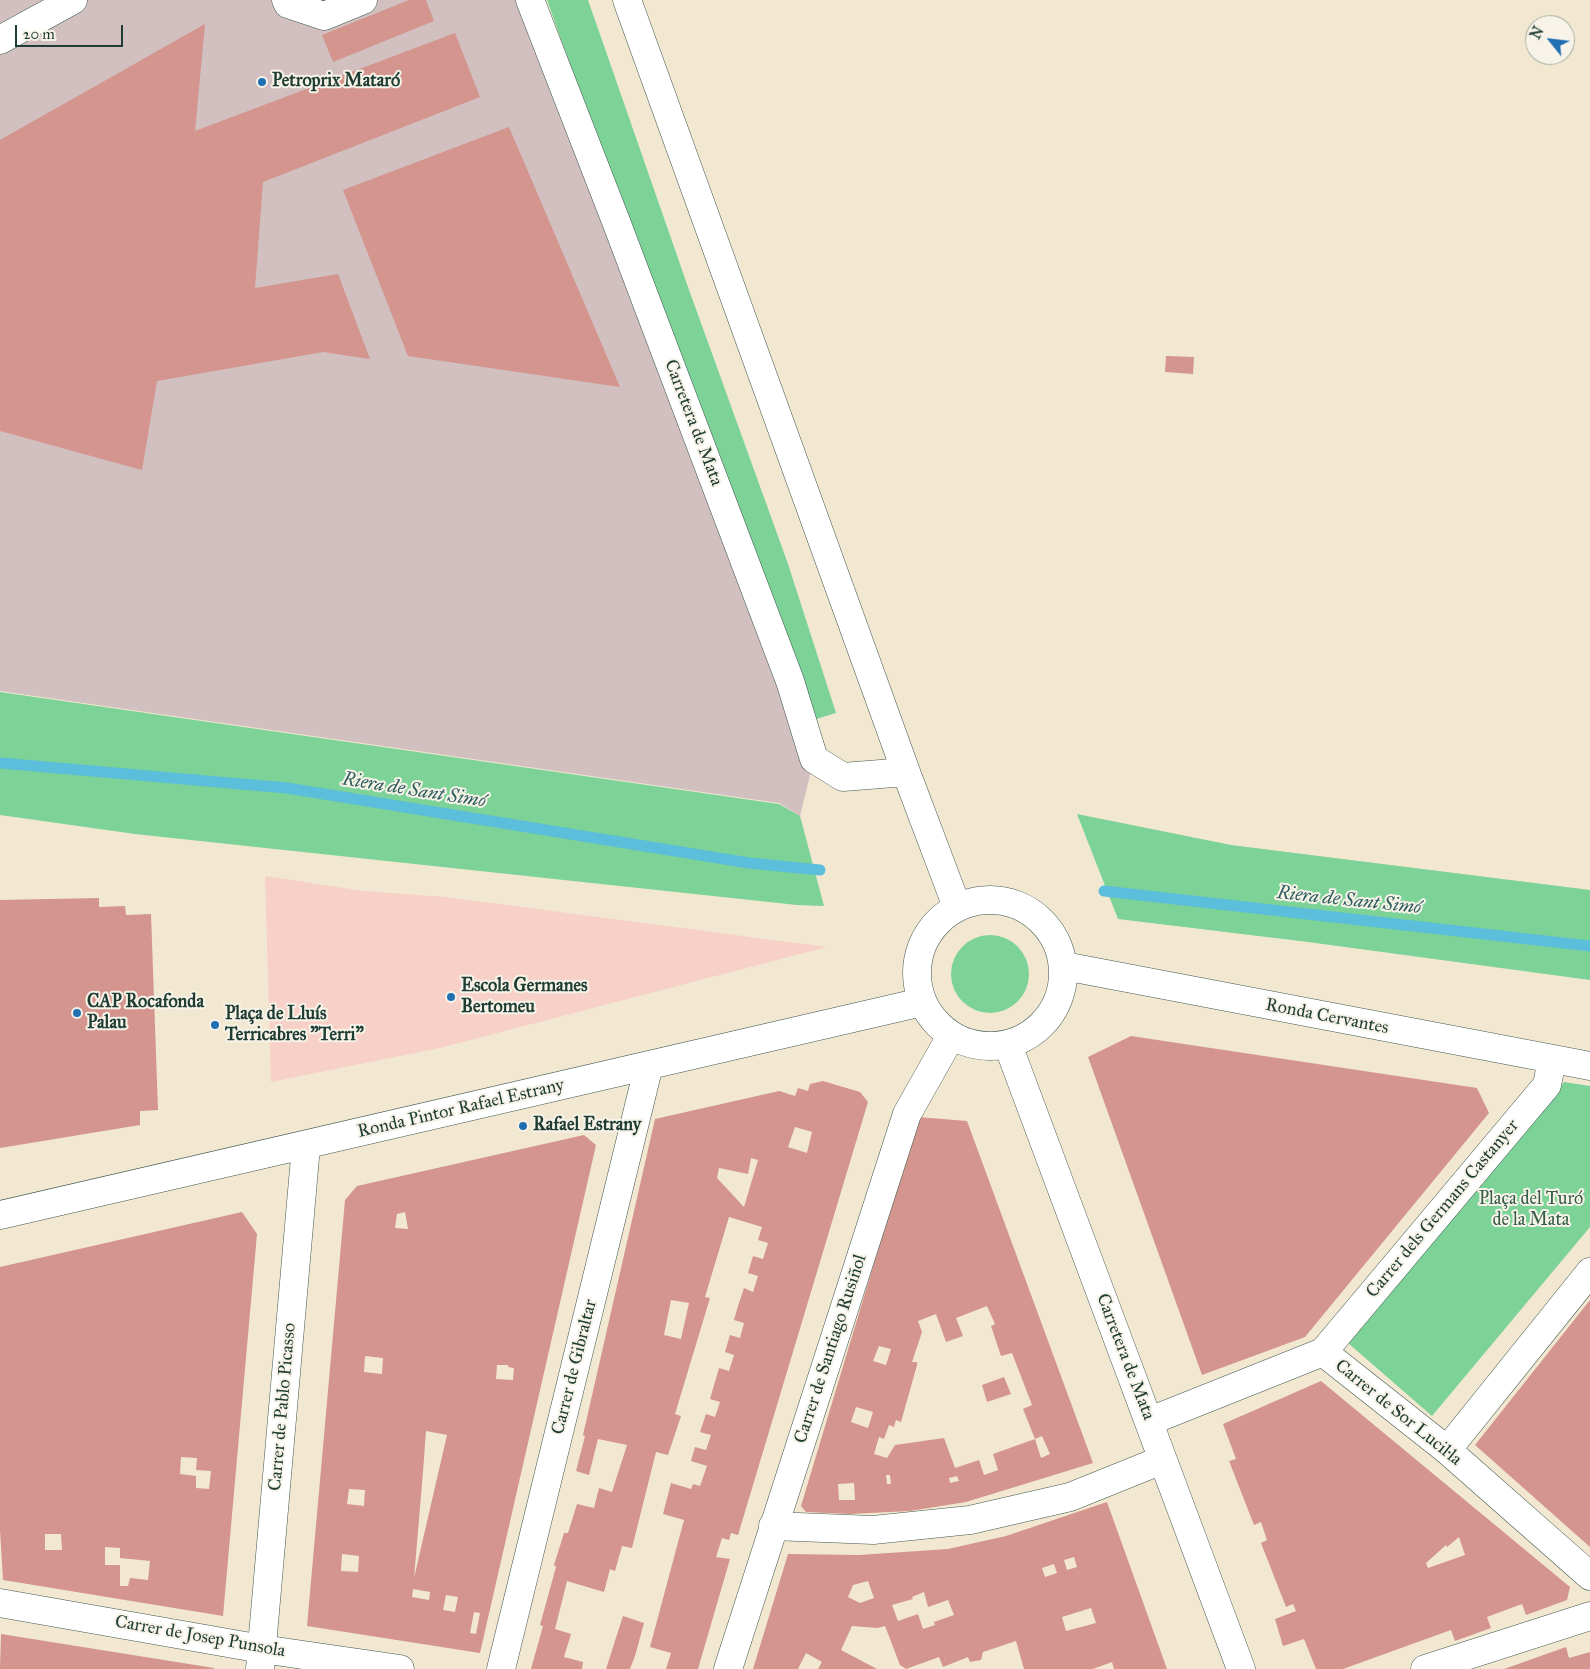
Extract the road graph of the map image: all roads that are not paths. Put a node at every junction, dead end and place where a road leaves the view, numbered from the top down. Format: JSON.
{"nodes":[{"id":1,"x":73,"y":0,"type":"edge"},
{"id":2,"x":286,"y":0,"type":"edge"},
{"id":3,"x":363,"y":0,"type":"edge"},
{"id":4,"x":530,"y":0,"type":"edge"},
{"id":5,"x":627,"y":0,"type":"edge"},
{"id":6,"x":0,"y":40,"type":"edge"},
{"id":7,"x":906,"y":772,"type":"junction"},
{"id":8,"x":957,"y":907,"type":"junction"},
{"id":9,"x":1064,"y":966,"type":"junction"},
{"id":10,"x":922,"y":1002,"type":"junction"},
{"id":11,"x":951,"y":1036,"type":"junction"},
{"id":12,"x":1008,"y":1045,"type":"junction"},
{"id":13,"x":1552,"y":1060,"type":"junction"},
{"id":14,"x":648,"y":1065,"type":"junction"},
{"id":15,"x":1590,"y":1066,"type":"edge"},
{"id":16,"x":306,"y":1146,"type":"junction"},
{"id":17,"x":0,"y":1215,"type":"edge"},
{"id":18,"x":1590,"y":1272,"type":"edge"},
{"id":19,"x":1323,"y":1352,"type":"junction"},
{"id":20,"x":1150,"y":1421,"type":"junction"},
{"id":21,"x":1447,"y":1450,"type":"junction"},
{"id":22,"x":1162,"y":1460,"type":"junction"},
{"id":23,"x":773,"y":1526,"type":"junction"},
{"id":24,"x":1590,"y":1576,"type":"edge"},
{"id":25,"x":0,"y":1603,"type":"edge"},
{"id":26,"x":1590,"y":1616,"type":"edge"},
{"id":27,"x":261,"y":1659,"type":"edge"},
{"id":28,"x":400,"y":1669,"type":"edge"},
{"id":29,"x":501,"y":1669,"type":"edge"},
{"id":30,"x":728,"y":1669,"type":"edge"},
{"id":31,"x":1241,"y":1669,"type":"edge"},
{"id":32,"x":1425,"y":1669,"type":"edge"}],
"edges":[{"from":1,"to":6,"type":"street"},
{"from":2,"to":3,"type":"street"},
{"from":4,"to":7,"type":"street","name":"Carretera de Mata"},
{"from":5,"to":7,"type":"street"},
{"from":7,"to":8,"type":"street"},
{"from":8,"to":9,"type":"street"},
{"from":8,"to":10,"type":"street"},
{"from":9,"to":12,"type":"street"},
{"from":9,"to":13,"type":"street","name":"Ronda Cervantes"},
{"from":10,"to":11,"type":"street"},
{"from":10,"to":14,"type":"street","name":"Ronda Pintor Rafael Estrany"},
{"from":11,"to":12,"type":"street"},
{"from":11,"to":23,"type":"street","name":"Carrer de Santiago Rusiñol"},
{"from":12,"to":20,"type":"street","name":"Carretera de Mata"},
{"from":13,"to":15,"type":"street","name":"Ronda Cervantes"},
{"from":13,"to":19,"type":"street","name":"Carrer dels Germans Castanyer"},
{"from":14,"to":16,"type":"street","name":"Ronda Pintor Rafael Estrany"},
{"from":14,"to":29,"type":"street","name":"Carrer de Gibraltar"},
{"from":16,"to":17,"type":"street","name":"Ronda Pintor Rafael Estrany"},
{"from":16,"to":27,"type":"street","name":"Carrer de Pablo Picasso"},
{"from":18,"to":21,"type":"street"},
{"from":19,"to":20,"type":"street","name":"Carrer de Sor Lucil·la"},
{"from":19,"to":21,"type":"street","name":"Carrer de Sor Lucil·la"},
{"from":20,"to":22,"type":"street","name":"Carretera de Mata"},
{"from":21,"to":24,"type":"street","name":"Carrer de Sor Lucil·la"},
{"from":22,"to":23,"type":"street"},
{"from":22,"to":31,"type":"street","name":"Carretera de Mata"},
{"from":23,"to":30,"type":"street","name":"Carrer de Santiago Rusiñol"},
{"from":25,"to":27,"type":"street","name":"Carrer de Josep Punsola"},
{"from":26,"to":32,"type":"street"},
{"from":27,"to":28,"type":"street","name":"Carrer de Josep Punsola"}]}
